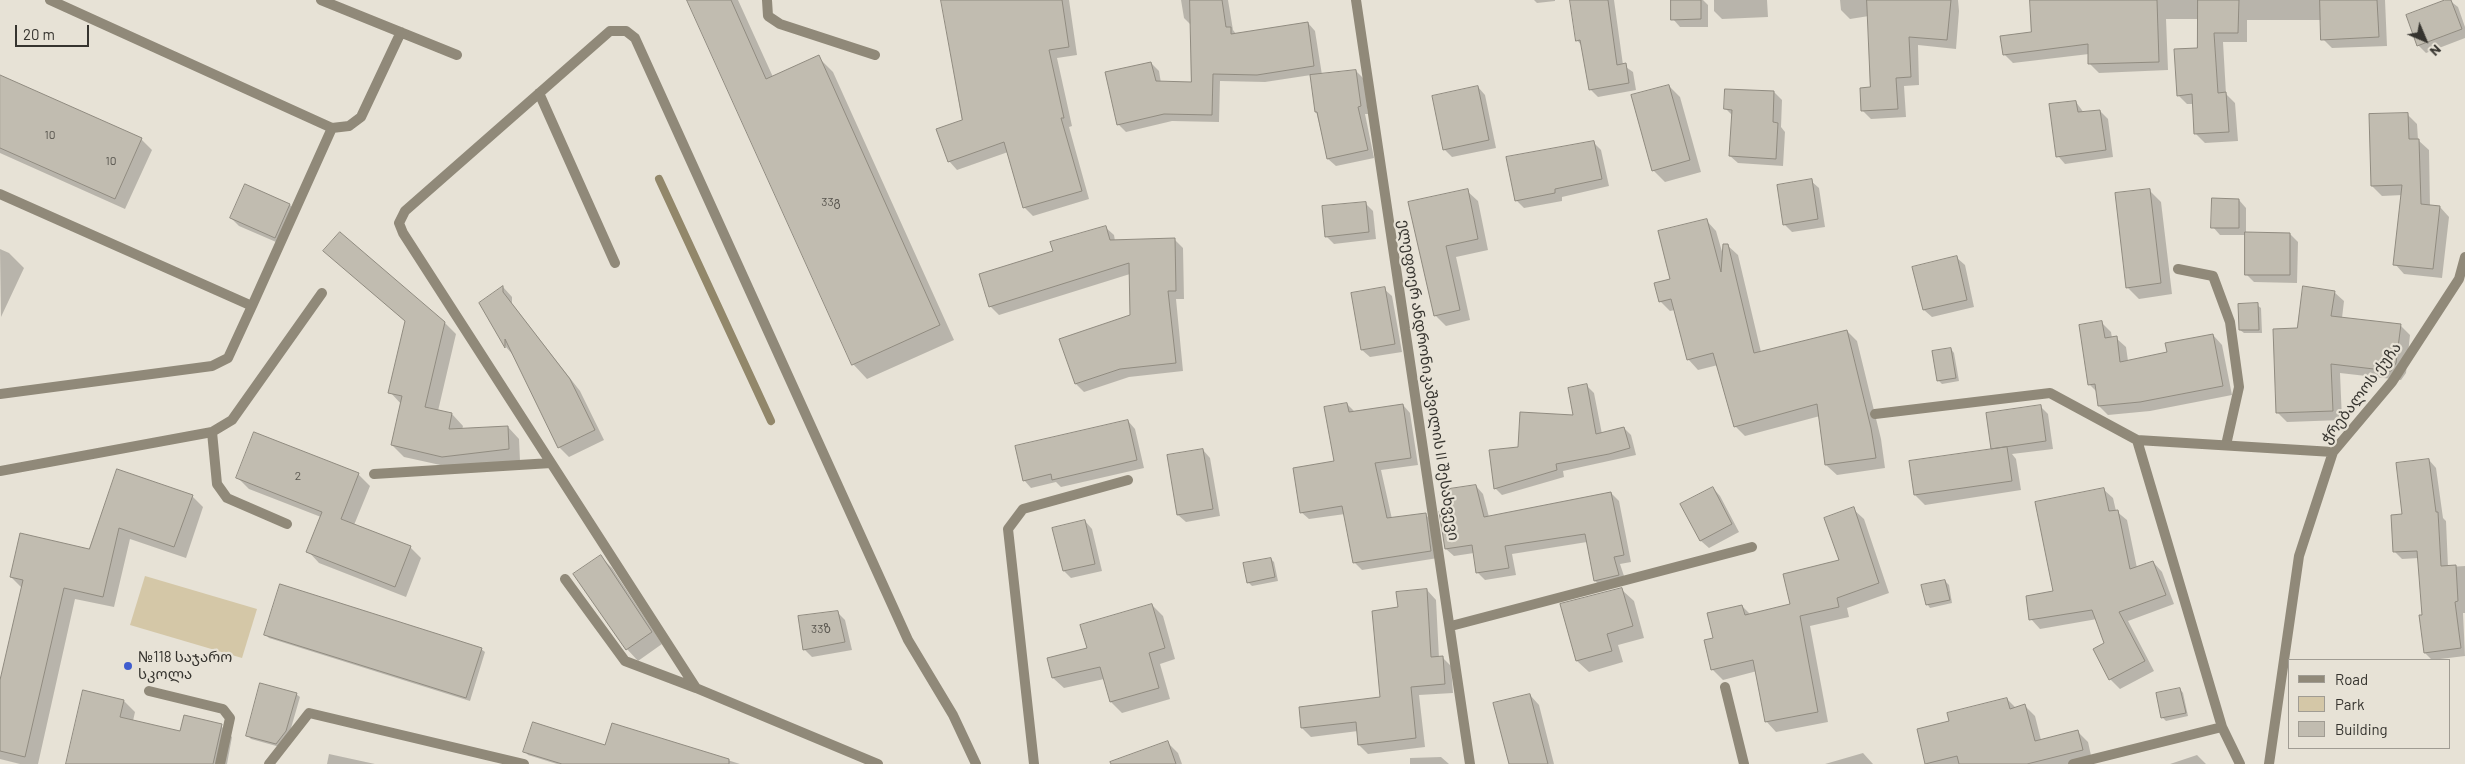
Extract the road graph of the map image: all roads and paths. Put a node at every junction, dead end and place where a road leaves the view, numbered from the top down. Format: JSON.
{"nodes":[{"id":1,"x":50,"y":0,"type":"edge"},
{"id":2,"x":321,"y":0,"type":"edge"},
{"id":3,"x":766,"y":0,"type":"edge"},
{"id":4,"x":1356,"y":0,"type":"edge"},
{"id":5,"x":401,"y":32,"type":"junction"},
{"id":6,"x":457,"y":55,"type":"dead end"},
{"id":7,"x":875,"y":55,"type":"dead end"},
{"id":8,"x":539,"y":93,"type":"junction"},
{"id":9,"x":332,"y":128,"type":"junction"},
{"id":10,"x":0,"y":194,"type":"edge"},
{"id":11,"x":2465,"y":257,"type":"edge"},
{"id":12,"x":615,"y":262,"type":"dead end"},
{"id":13,"x":2178,"y":269,"type":"dead end"},
{"id":14,"x":322,"y":293,"type":"dead end"},
{"id":15,"x":252,"y":306,"type":"junction"},
{"id":16,"x":0,"y":394,"type":"edge"},
{"id":17,"x":1875,"y":414,"type":"dead end"},
{"id":18,"x":212,"y":432,"type":"junction"},
{"id":19,"x":2137,"y":440,"type":"junction"},
{"id":20,"x":2226,"y":446,"type":"junction"},
{"id":21,"x":2333,"y":452,"type":"junction"},
{"id":22,"x":551,"y":463,"type":"junction"},
{"id":23,"x":0,"y":471,"type":"edge"},
{"id":24,"x":374,"y":474,"type":"dead end"},
{"id":25,"x":1128,"y":480,"type":"dead end"},
{"id":26,"x":287,"y":524,"type":"dead end"},
{"id":27,"x":1752,"y":547,"type":"dead end"},
{"id":28,"x":565,"y":579,"type":"dead end"},
{"id":29,"x":1451,"y":626,"type":"junction"},
{"id":30,"x":1725,"y":687,"type":"dead end"},
{"id":31,"x":696,"y":688,"type":"junction"},
{"id":32,"x":149,"y":691,"type":"dead end"},
{"id":33,"x":2222,"y":727,"type":"junction"},
{"id":34,"x":220,"y":764,"type":"edge"},
{"id":35,"x":269,"y":764,"type":"edge"},
{"id":36,"x":524,"y":764,"type":"edge"},
{"id":37,"x":878,"y":764,"type":"edge"},
{"id":38,"x":976,"y":764,"type":"edge"},
{"id":39,"x":1034,"y":764,"type":"edge"},
{"id":40,"x":1470,"y":764,"type":"edge"},
{"id":41,"x":1744,"y":764,"type":"edge"},
{"id":42,"x":2073,"y":764,"type":"edge"},
{"id":43,"x":2240,"y":764,"type":"edge"},
{"id":44,"x":2269,"y":764,"type":"edge"}],
"edges":[{"from":1,"to":9,"type":"street"},
{"from":2,"to":5,"type":"street"},
{"from":3,"to":7,"type":"street"},
{"from":4,"to":29,"type":"street","name":"ელეფთერ ანდრონიკაშვილის II შესახვევი"},
{"from":5,"to":6,"type":"street"},
{"from":5,"to":9,"type":"street"},
{"from":8,"to":12,"type":"street"},
{"from":8,"to":22,"type":"street"},
{"from":8,"to":38,"type":"street"},
{"from":9,"to":15,"type":"street"},
{"from":10,"to":15,"type":"street"},
{"from":11,"to":21,"type":"street","name":"ჭრებალოს ქუჩა"},
{"from":13,"to":20,"type":"street"},
{"from":14,"to":18,"type":"street"},
{"from":15,"to":16,"type":"street"},
{"from":17,"to":19,"type":"street"},
{"from":18,"to":23,"type":"street"},
{"from":18,"to":26,"type":"street"},
{"from":19,"to":20,"type":"street"},
{"from":19,"to":33,"type":"street"},
{"from":20,"to":21,"type":"street"},
{"from":21,"to":44,"type":"street","name":"ჭრებალოს ქუჩა"},
{"from":22,"to":24,"type":"street"},
{"from":22,"to":31,"type":"street"},
{"from":25,"to":39,"type":"street"},
{"from":27,"to":29,"type":"street"},
{"from":28,"to":31,"type":"street"},
{"from":29,"to":40,"type":"street","name":"ელეფთერ ანდრონიკაშვილის II შესახვევი"},
{"from":30,"to":41,"type":"street"},
{"from":31,"to":37,"type":"street"},
{"from":32,"to":34,"type":"street"},
{"from":33,"to":42,"type":"street"},
{"from":33,"to":43,"type":"street"},
{"from":35,"to":36,"type":"street"}]}
